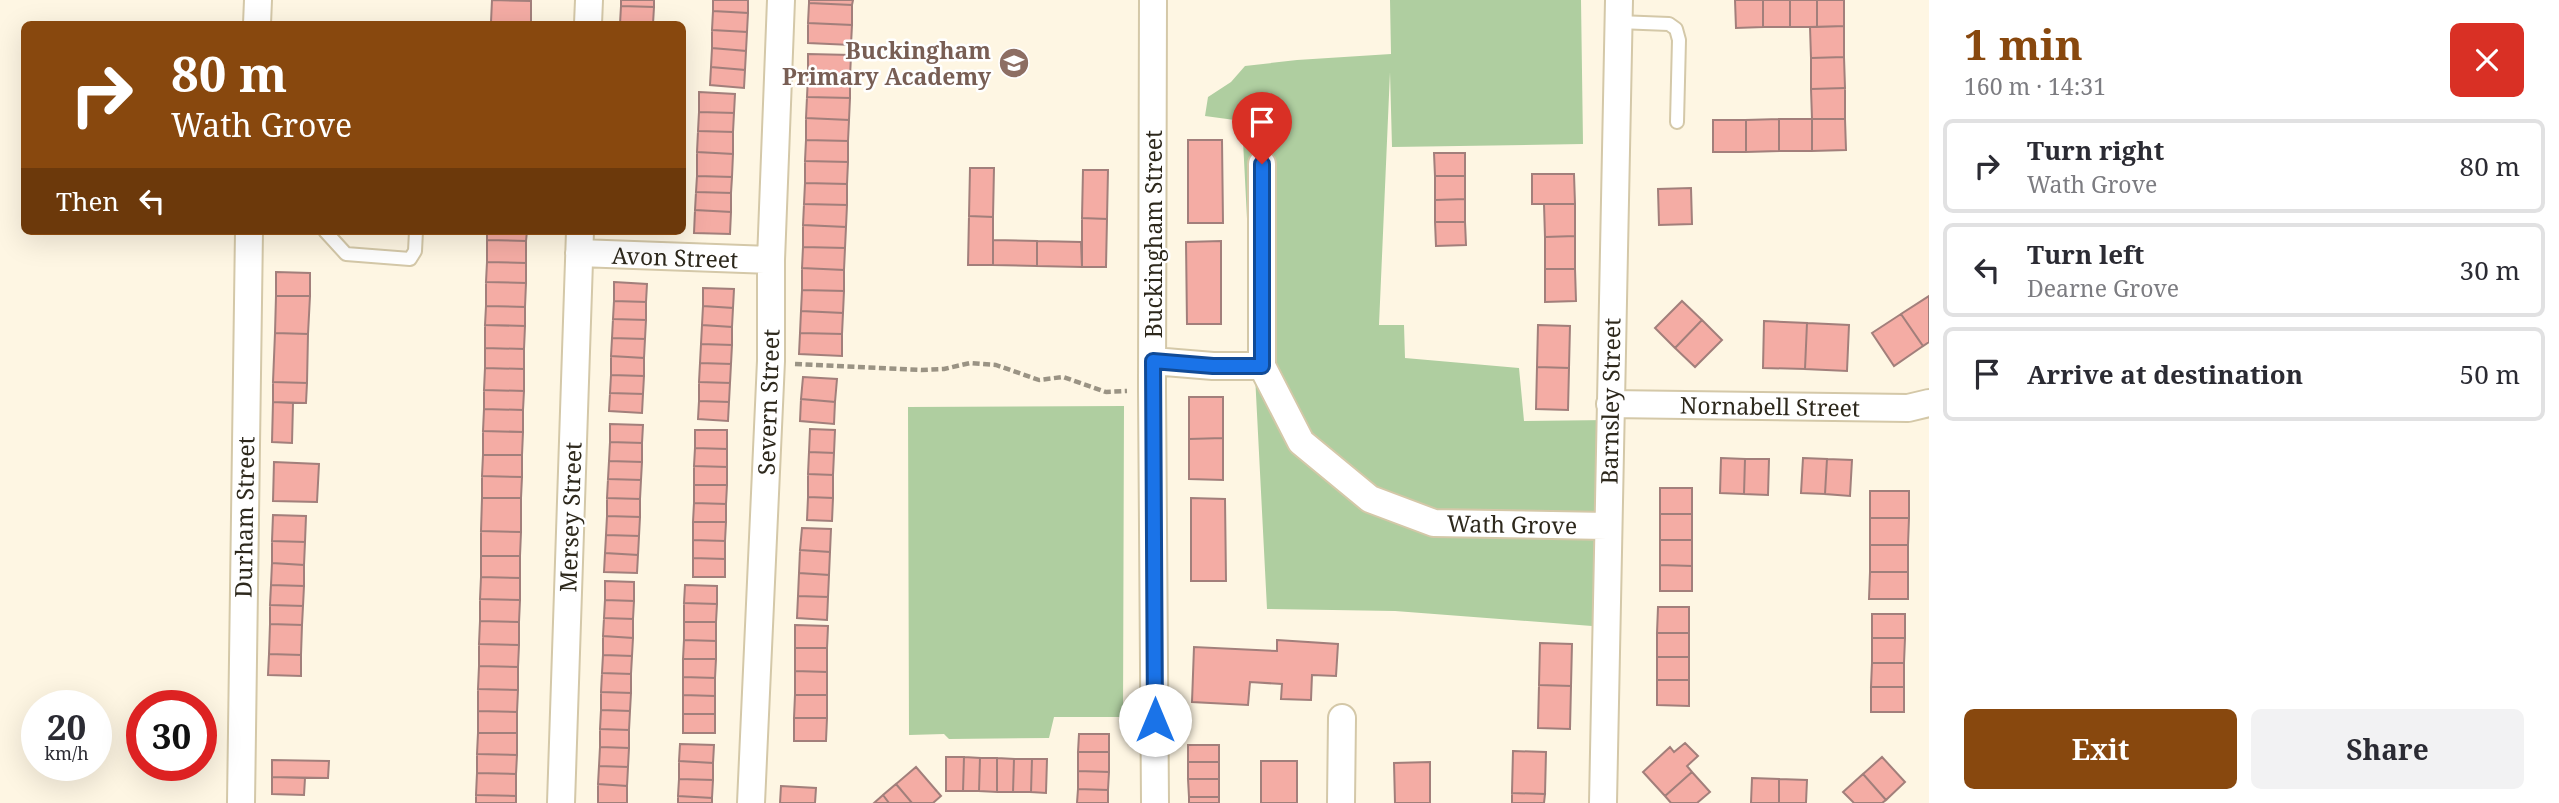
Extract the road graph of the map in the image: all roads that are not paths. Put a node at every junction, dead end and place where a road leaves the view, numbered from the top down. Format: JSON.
{"nodes":[{"id":1,"x":258,"y":0,"type":"edge"},
{"id":2,"x":589,"y":0,"type":"edge"},
{"id":3,"x":781,"y":0,"type":"edge"},
{"id":4,"x":1153,"y":0,"type":"edge"},
{"id":5,"x":1618,"y":11,"type":"edge"},
{"id":6,"x":257,"y":21,"type":"edge"},
{"id":7,"x":588,"y":21,"type":"edge"},
{"id":8,"x":1677,"y":122,"type":"dead end"},
{"id":9,"x":1262,"y":164,"type":"dead end"},
{"id":10,"x":249,"y":235,"type":"edge"},
{"id":11,"x":329,"y":235,"type":"edge"},
{"id":12,"x":416,"y":235,"type":"edge"},
{"id":13,"x":579,"y":242,"type":"edge"},
{"id":14,"x":771,"y":260,"type":"junction"},
{"id":15,"x":1153,"y":361,"type":"junction"},
{"id":16,"x":1262,"y":366,"type":"junction"},
{"id":17,"x":1929,"y":403,"type":"edge"},
{"id":18,"x":1610,"y":404,"type":"junction"},
{"id":19,"x":1607,"y":526,"type":"junction"},
{"id":20,"x":1342,"y":718,"type":"dead end"},
{"id":21,"x":241,"y":803,"type":"edge"},
{"id":22,"x":561,"y":803,"type":"edge"},
{"id":23,"x":751,"y":803,"type":"edge"},
{"id":24,"x":1156,"y":803,"type":"edge"},
{"id":25,"x":1341,"y":803,"type":"edge"},
{"id":26,"x":1603,"y":803,"type":"edge"}],
"edges":[{"from":1,"to":6,"type":"street"},
{"from":2,"to":7,"type":"street"},
{"from":3,"to":14,"type":"street","name":"Severn Street"},
{"from":4,"to":15,"type":"street","name":"Buckingham Street"},
{"from":5,"to":8,"type":"lane"},
{"from":5,"to":18,"type":"street","name":"Barnsley Street"},
{"from":9,"to":16,"type":"street"},
{"from":10,"to":21,"type":"street","name":"Durham Street"},
{"from":11,"to":12,"type":"lane"},
{"from":13,"to":14,"type":"street","name":"Avon Street"},
{"from":13,"to":22,"type":"street","name":"Mersey Street"},
{"from":14,"to":23,"type":"street","name":"Severn Street"},
{"from":15,"to":16,"type":"street"},
{"from":15,"to":24,"type":"street","name":"Buckingham Street"},
{"from":16,"to":19,"type":"street","name":"Wath Grove"},
{"from":17,"to":18,"type":"street","name":"Nornabell Street"},
{"from":18,"to":19,"type":"street","name":"Barnsley Street"},
{"from":19,"to":26,"type":"street","name":"Barnsley Street"},
{"from":20,"to":25,"type":"street"}]}
